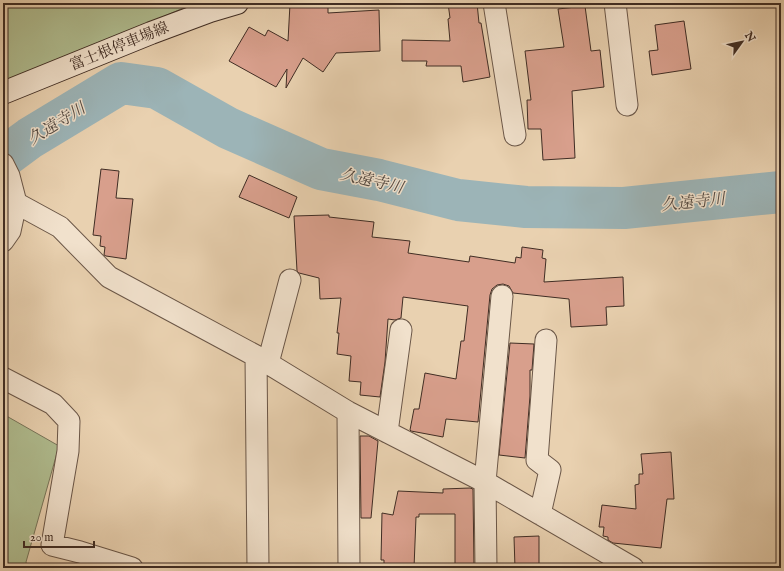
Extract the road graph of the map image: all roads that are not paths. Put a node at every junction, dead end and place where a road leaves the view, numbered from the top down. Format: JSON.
{"nodes":[{"id":1,"x":237,"y":3,"type":"edge"},
{"id":2,"x":494,"y":3,"type":"edge"},
{"id":3,"x":615,"y":3,"type":"edge"},
{"id":4,"x":3,"y":93,"type":"edge"},
{"id":5,"x":627,"y":105,"type":"dead end"},
{"id":6,"x":515,"y":135,"type":"dead end"},
{"id":7,"x":6,"y":170,"type":"edge"},
{"id":8,"x":16,"y":203,"type":"junction"},
{"id":9,"x":3,"y":241,"type":"edge"},
{"id":10,"x":290,"y":280,"type":"dead end"},
{"id":11,"x":502,"y":296,"type":"dead end"},
{"id":12,"x":401,"y":330,"type":"dead end"},
{"id":13,"x":546,"y":340,"type":"dead end"},
{"id":14,"x":262,"y":360,"type":"junction"},
{"id":15,"x":3,"y":378,"type":"edge"},
{"id":16,"x":348,"y":412,"type":"junction"},
{"id":17,"x":387,"y":432,"type":"junction"},
{"id":18,"x":485,"y":482,"type":"junction"},
{"id":19,"x":540,"y":514,"type":"junction"},
{"id":20,"x":132,"y":568,"type":"edge"},
{"id":21,"x":258,"y":568,"type":"edge"},
{"id":22,"x":349,"y":568,"type":"edge"},
{"id":23,"x":486,"y":568,"type":"edge"},
{"id":24,"x":633,"y":568,"type":"edge"}],
"edges":[{"from":1,"to":4,"type":"main road","name":"富士根停車場線"},
{"from":2,"to":6,"type":"street"},
{"from":3,"to":5,"type":"street"},
{"from":7,"to":8,"type":"street"},
{"from":8,"to":9,"type":"street"},
{"from":8,"to":14,"type":"street"},
{"from":10,"to":14,"type":"street"},
{"from":11,"to":18,"type":"street"},
{"from":12,"to":17,"type":"street"},
{"from":13,"to":19,"type":"street"},
{"from":14,"to":16,"type":"street"},
{"from":14,"to":21,"type":"street"},
{"from":15,"to":20,"type":"street"},
{"from":16,"to":17,"type":"street"},
{"from":16,"to":22,"type":"street"},
{"from":17,"to":18,"type":"street"},
{"from":18,"to":19,"type":"street"},
{"from":18,"to":23,"type":"street"},
{"from":19,"to":24,"type":"street"}]}
